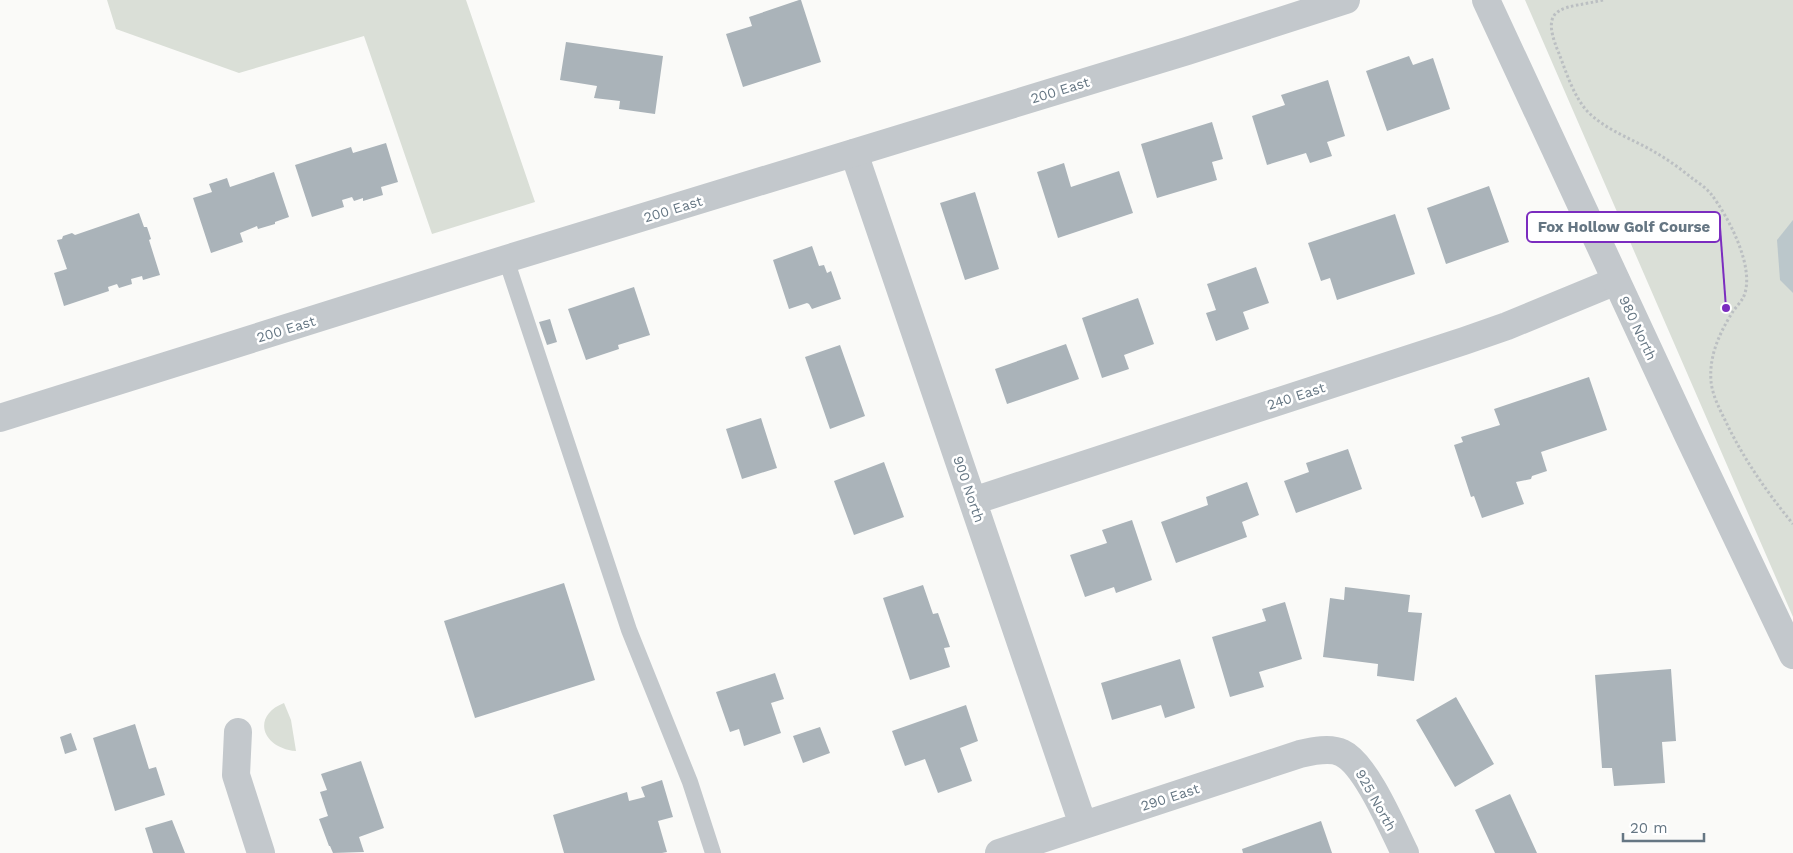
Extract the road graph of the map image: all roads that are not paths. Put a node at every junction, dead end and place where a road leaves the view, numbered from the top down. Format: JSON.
{"nodes":[{"id":1,"x":1346,"y":0,"type":"edge"},
{"id":2,"x":1486,"y":0,"type":"edge"},
{"id":3,"x":854,"y":153,"type":"junction"},
{"id":4,"x":506,"y":260,"type":"junction"},
{"id":5,"x":1616,"y":281,"type":"junction"},
{"id":6,"x":0,"y":418,"type":"edge"},
{"id":7,"x":973,"y":501,"type":"junction"},
{"id":8,"x":1793,"y":655,"type":"edge"},
{"id":9,"x":238,"y":732,"type":"dead end"},
{"id":10,"x":1342,"y":752,"type":"joint"},
{"id":11,"x":1083,"y":825,"type":"junction"},
{"id":12,"x":261,"y":853,"type":"edge"},
{"id":13,"x":712,"y":853,"type":"edge"},
{"id":14,"x":999,"y":853,"type":"edge"},
{"id":15,"x":1405,"y":853,"type":"edge"}],
"edges":[{"from":1,"to":3,"type":"street","name":"200 East"},
{"from":2,"to":5,"type":"street","name":"980 North"},
{"from":3,"to":4,"type":"street","name":"200 East"},
{"from":3,"to":7,"type":"street","name":"900 North"},
{"from":4,"to":6,"type":"street","name":"200 East"},
{"from":4,"to":13,"type":"lane"},
{"from":5,"to":7,"type":"street","name":"240 East"},
{"from":5,"to":8,"type":"street","name":"980 North"},
{"from":7,"to":11,"type":"street","name":"900 North"},
{"from":9,"to":12,"type":"street"},
{"from":10,"to":11,"type":"street","name":"290 East"},
{"from":10,"to":15,"type":"street","name":"925 North"},
{"from":11,"to":14,"type":"street","name":"290 East"}]}
